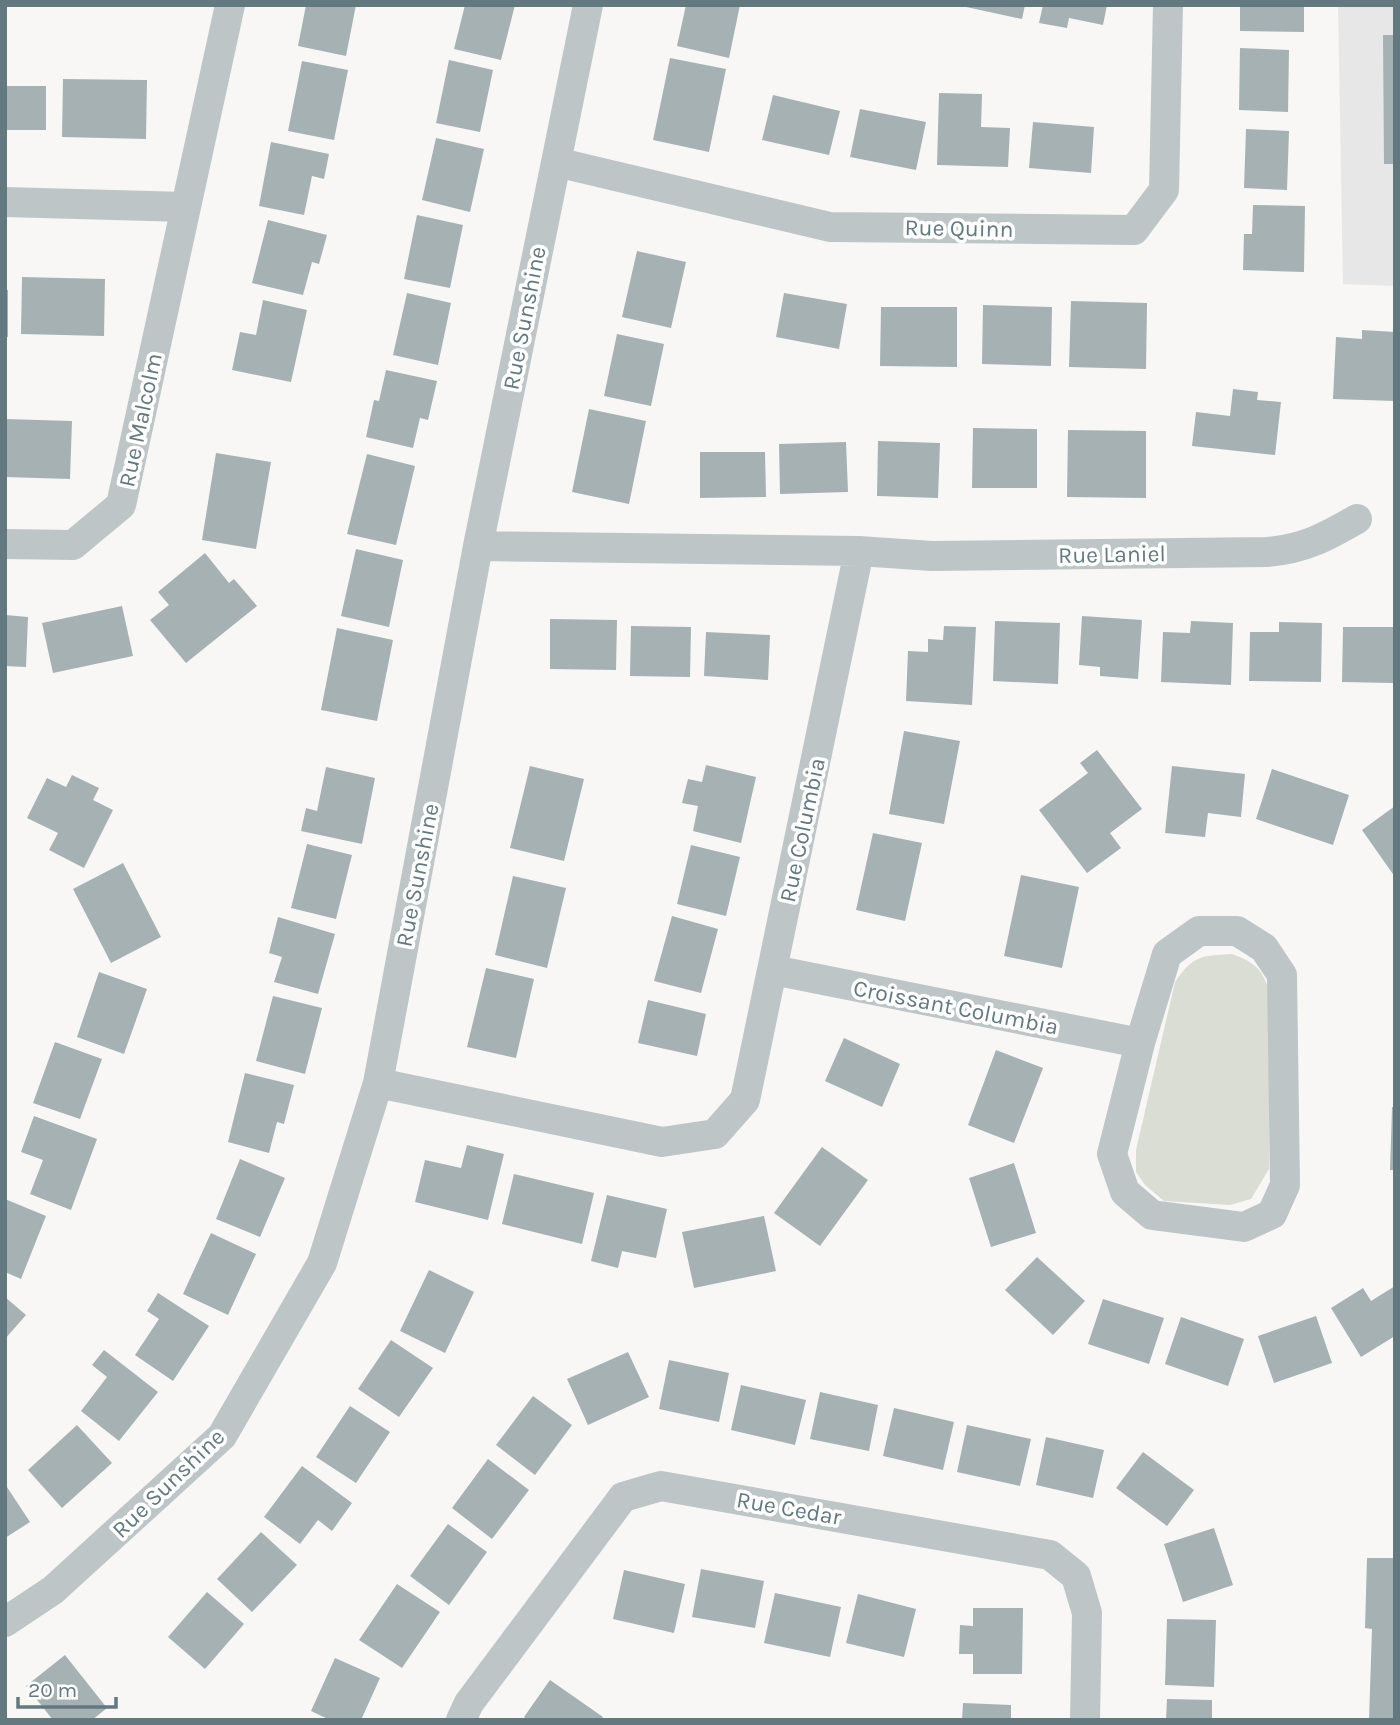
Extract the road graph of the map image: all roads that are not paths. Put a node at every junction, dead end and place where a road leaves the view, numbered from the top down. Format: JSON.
{"nodes":[{"id":1,"x":230,"y":5,"type":"edge"},
{"id":2,"x":588,"y":5,"type":"edge"},
{"id":3,"x":1168,"y":5,"type":"edge"},
{"id":4,"x":556,"y":162,"type":"junction"},
{"id":5,"x":5,"y":202,"type":"edge"},
{"id":6,"x":186,"y":206,"type":"junction"},
{"id":7,"x":1357,"y":519,"type":"dead end"},
{"id":8,"x":5,"y":544,"type":"edge"},
{"id":9,"x":478,"y":547,"type":"junction"},
{"id":10,"x":859,"y":551,"type":"junction"},
{"id":11,"x":773,"y":971,"type":"junction"},
{"id":12,"x":1140,"y":1043,"type":"junction"},
{"id":13,"x":378,"y":1083,"type":"junction"},
{"id":14,"x":5,"y":1622,"type":"edge"},
{"id":15,"x":461,"y":1720,"type":"edge"},
{"id":16,"x":1085,"y":1720,"type":"edge"}],
"edges":[{"from":1,"to":6,"type":"street","name":"Rue Malcolm"},
{"from":2,"to":4,"type":"street","name":"Rue Sunshine"},
{"from":3,"to":4,"type":"street","name":"Rue Quinn"},
{"from":4,"to":9,"type":"street","name":"Rue Sunshine"},
{"from":5,"to":6,"type":"street"},
{"from":6,"to":8,"type":"street","name":"Rue Malcolm"},
{"from":7,"to":10,"type":"street","name":"Rue Laniel"},
{"from":9,"to":10,"type":"street"},
{"from":9,"to":13,"type":"street","name":"Rue Sunshine"},
{"from":10,"to":11,"type":"street","name":"Rue Columbia"},
{"from":11,"to":12,"type":"street","name":"Croissant Columbia"},
{"from":11,"to":13,"type":"street","name":"Rue Columbia"},
{"from":12,"to":12,"type":"street"},
{"from":13,"to":14,"type":"street","name":"Rue Sunshine"},
{"from":15,"to":16,"type":"street","name":"Rue Cedar"}]}
